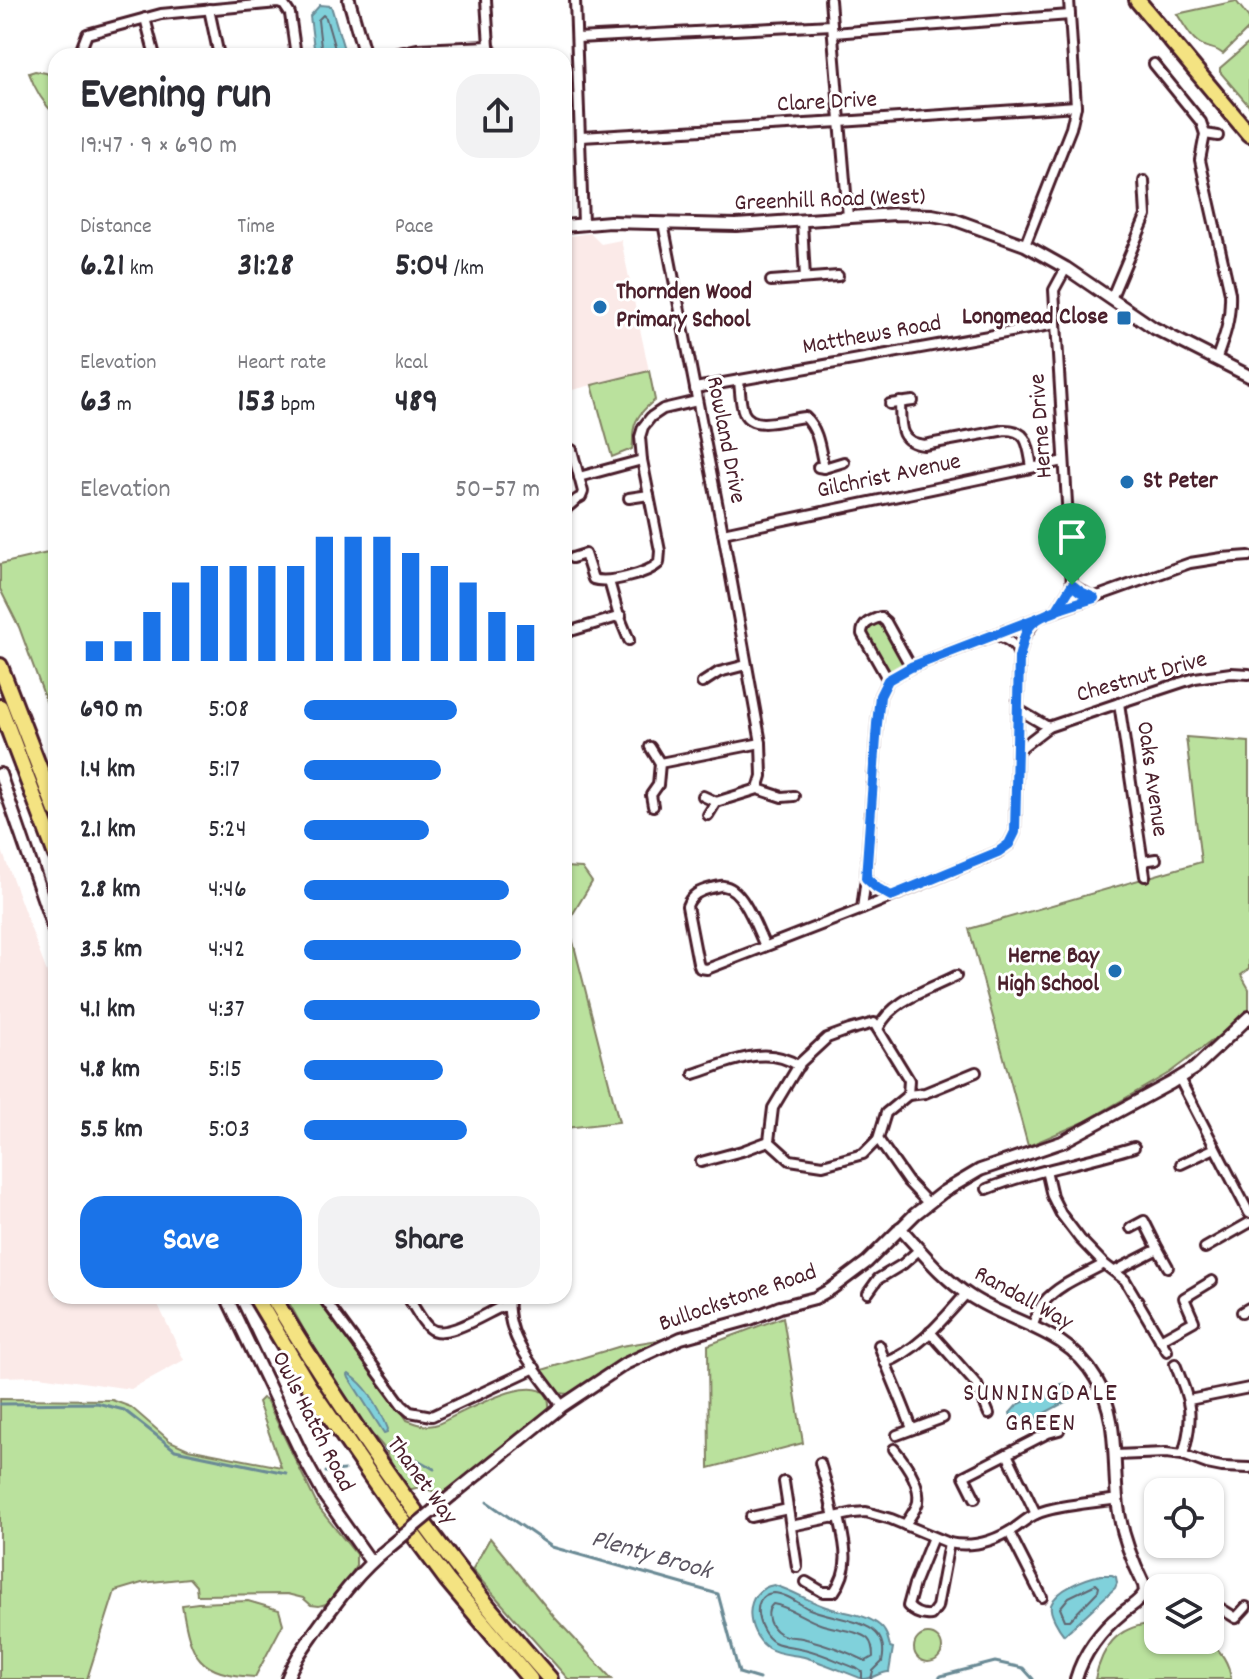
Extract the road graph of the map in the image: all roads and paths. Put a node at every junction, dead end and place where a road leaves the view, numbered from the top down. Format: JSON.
{"nodes":[{"id":1,"x":349,"y":0,"type":"edge"},
{"id":2,"x":486,"y":0,"type":"edge"},
{"id":3,"x":575,"y":0,"type":"edge"},
{"id":4,"x":830,"y":0,"type":"edge"},
{"id":5,"x":1069,"y":0,"type":"edge"},
{"id":6,"x":1137,"y":0,"type":"edge"},
{"id":7,"x":209,"y":9,"type":"junction"},
{"id":8,"x":1070,"y":15,"type":"junction"},
{"id":9,"x":145,"y":18,"type":"junction"},
{"id":10,"x":832,"y":29,"type":"junction"},
{"id":11,"x":577,"y":38,"type":"junction"},
{"id":12,"x":489,"y":46,"type":"joint"},
{"id":13,"x":82,"y":48,"type":"edge"},
{"id":14,"x":153,"y":48,"type":"edge"},
{"id":15,"x":217,"y":48,"type":"edge"},
{"id":16,"x":294,"y":48,"type":"edge"},
{"id":17,"x":363,"y":48,"type":"edge"},
{"id":18,"x":441,"y":48,"type":"edge"},
{"id":19,"x":1155,"y":63,"type":"dead end"},
{"id":20,"x":1076,"y":106,"type":"junction"},
{"id":21,"x":840,"y":122,"type":"junction"},
{"id":22,"x":1205,"y":134,"type":"junction"},
{"id":23,"x":1249,"y":134,"type":"edge"},
{"id":24,"x":1218,"y":136,"type":"dead end"},
{"id":25,"x":581,"y":137,"type":"junction"},
{"id":26,"x":1144,"y":181,"type":"dead end"},
{"id":27,"x":848,"y":217,"type":"junction"},
{"id":28,"x":802,"y":222,"type":"junction"},
{"id":29,"x":583,"y":223,"type":"junction"},
{"id":30,"x":663,"y":223,"type":"junction"},
{"id":31,"x":572,"y":225,"type":"edge"},
{"id":32,"x":1025,"y":245,"type":"junction"},
{"id":33,"x":1066,"y":268,"type":"junction"},
{"id":34,"x":838,"y":276,"type":"dead end"},
{"id":35,"x":805,"y":278,"type":"junction"},
{"id":36,"x":771,"y":282,"type":"dead end"},
{"id":37,"x":1111,"y":299,"type":"junction"},
{"id":38,"x":1056,"y":324,"type":"junction"},
{"id":39,"x":1216,"y":360,"type":"junction"},
{"id":40,"x":1249,"y":376,"type":"edge"},
{"id":41,"x":739,"y":380,"type":"junction"},
{"id":42,"x":695,"y":388,"type":"junction"},
{"id":43,"x":697,"y":401,"type":"junction"},
{"id":44,"x":913,"y":401,"type":"dead end"},
{"id":45,"x":900,"y":402,"type":"junction"},
{"id":46,"x":890,"y":404,"type":"dead end"},
{"id":47,"x":572,"y":450,"type":"edge"},
{"id":48,"x":642,"y":460,"type":"junction"},
{"id":49,"x":1064,"y":461,"type":"junction"},
{"id":50,"x":844,"y":462,"type":"dead end"},
{"id":51,"x":1032,"y":467,"type":"junction"},
{"id":52,"x":579,"y":477,"type":"junction"},
{"id":53,"x":649,"y":495,"type":"junction"},
{"id":54,"x":629,"y":498,"type":"dead end"},
{"id":55,"x":572,"y":503,"type":"edge"},
{"id":56,"x":723,"y":533,"type":"junction"},
{"id":57,"x":1249,"y":556,"type":"edge"},
{"id":58,"x":572,"y":558,"type":"dead end"},
{"id":59,"x":609,"y":581,"type":"junction"},
{"id":60,"x":1072,"y":585,"type":"junction"},
{"id":61,"x":1094,"y":598,"type":"junction"},
{"id":62,"x":1056,"y":611,"type":"junction"},
{"id":63,"x":621,"y":616,"type":"junction"},
{"id":64,"x":1036,"y":619,"type":"junction"},
{"id":65,"x":574,"y":630,"type":"dead end"},
{"id":66,"x":997,"y":635,"type":"junction"},
{"id":67,"x":629,"y":640,"type":"dead end"},
{"id":68,"x":1019,"y":658,"type":"junction"},
{"id":69,"x":746,"y":665,"type":"junction"},
{"id":70,"x":0,"y":666,"type":"edge"},
{"id":71,"x":911,"y":667,"type":"junction"},
{"id":72,"x":1249,"y":674,"type":"edge"},
{"id":73,"x":888,"y":680,"type":"junction"},
{"id":74,"x":702,"y":683,"type":"dead end"},
{"id":75,"x":1119,"y":703,"type":"junction"},
{"id":76,"x":0,"y":707,"type":"edge"},
{"id":77,"x":1019,"y":710,"type":"junction"},
{"id":78,"x":1048,"y":727,"type":"junction"},
{"id":79,"x":761,"y":743,"type":"junction"},
{"id":80,"x":650,"y":747,"type":"dead end"},
{"id":81,"x":1017,"y":751,"type":"junction"},
{"id":82,"x":660,"y":763,"type":"junction"},
{"id":83,"x":0,"y":774,"type":"edge"},
{"id":84,"x":758,"y":789,"type":"junction"},
{"id":85,"x":48,"y":790,"type":"edge"},
{"id":86,"x":703,"y":796,"type":"dead end"},
{"id":87,"x":794,"y":796,"type":"dead end"},
{"id":88,"x":782,"y":797,"type":"junction"},
{"id":89,"x":716,"y":802,"type":"junction"},
{"id":90,"x":653,"y":806,"type":"dead end"},
{"id":91,"x":784,"y":807,"type":"dead end"},
{"id":92,"x":708,"y":815,"type":"dead end"},
{"id":93,"x":48,"y":834,"type":"edge"},
{"id":94,"x":1156,"y":859,"type":"dead end"},
{"id":95,"x":1143,"y":861,"type":"junction"},
{"id":96,"x":1145,"y":876,"type":"dead end"},
{"id":97,"x":866,"y":878,"type":"junction"},
{"id":98,"x":891,"y":896,"type":"junction"},
{"id":99,"x":862,"y":909,"type":"junction"},
{"id":100,"x":48,"y":913,"type":"edge"},
{"id":101,"x":765,"y":946,"type":"junction"},
{"id":102,"x":956,"y":976,"type":"dead end"},
{"id":103,"x":1249,"y":1017,"type":"edge"},
{"id":104,"x":878,"y":1029,"type":"junction"},
{"id":105,"x":799,"y":1066,"type":"junction"},
{"id":106,"x":976,"y":1072,"type":"dead end"},
{"id":107,"x":694,"y":1074,"type":"dead end"},
{"id":108,"x":1179,"y":1078,"type":"junction"},
{"id":109,"x":908,"y":1095,"type":"junction"},
{"id":110,"x":878,"y":1139,"type":"junction"},
{"id":111,"x":769,"y":1141,"type":"junction"},
{"id":112,"x":1134,"y":1147,"type":"dead end"},
{"id":113,"x":1215,"y":1148,"type":"junction"},
{"id":114,"x":701,"y":1162,"type":"dead end"},
{"id":115,"x":1181,"y":1164,"type":"dead end"},
{"id":116,"x":1046,"y":1170,"type":"junction"},
{"id":117,"x":987,"y":1189,"type":"dead end"},
{"id":118,"x":928,"y":1203,"type":"junction"},
{"id":119,"x":1249,"y":1213,"type":"edge"},
{"id":120,"x":1249,"y":1223,"type":"edge"},
{"id":121,"x":900,"y":1228,"type":"junction"},
{"id":122,"x":1131,"y":1228,"type":"dead end"},
{"id":123,"x":1205,"y":1248,"type":"dead end"},
{"id":124,"x":920,"y":1249,"type":"junction"},
{"id":125,"x":1158,"y":1249,"type":"junction"},
{"id":126,"x":1104,"y":1264,"type":"junction"},
{"id":127,"x":1168,"y":1267,"type":"dead end"},
{"id":128,"x":1115,"y":1271,"type":"junction"},
{"id":129,"x":1212,"y":1281,"type":"dead end"},
{"id":130,"x":868,"y":1293,"type":"dead end"},
{"id":131,"x":966,"y":1294,"type":"junction"},
{"id":132,"x":230,"y":1304,"type":"edge"},
{"id":133,"x":260,"y":1304,"type":"edge"},
{"id":134,"x":277,"y":1304,"type":"edge"},
{"id":135,"x":328,"y":1304,"type":"edge"},
{"id":136,"x":412,"y":1304,"type":"edge"},
{"id":137,"x":508,"y":1304,"type":"edge"},
{"id":138,"x":508,"y":1307,"type":"junction"},
{"id":139,"x":1033,"y":1325,"type":"junction"},
{"id":140,"x":930,"y":1332,"type":"junction"},
{"id":141,"x":1160,"y":1340,"type":"junction"},
{"id":142,"x":879,"y":1345,"type":"dead end"},
{"id":143,"x":1167,"y":1351,"type":"dead end"},
{"id":144,"x":885,"y":1363,"type":"junction"},
{"id":145,"x":1175,"y":1364,"type":"dead end"},
{"id":146,"x":535,"y":1368,"type":"junction"},
{"id":147,"x":1249,"y":1388,"type":"edge"},
{"id":148,"x":1189,"y":1400,"type":"junction"},
{"id":149,"x":562,"y":1406,"type":"junction"},
{"id":150,"x":989,"y":1414,"type":"dead end"},
{"id":151,"x":943,"y":1418,"type":"dead end"},
{"id":152,"x":912,"y":1429,"type":"junction"},
{"id":153,"x":1059,"y":1430,"type":"dead end"},
{"id":154,"x":897,"y":1435,"type":"dead end"},
{"id":155,"x":894,"y":1449,"type":"dead end"},
{"id":156,"x":1007,"y":1454,"type":"junction"},
{"id":157,"x":1115,"y":1455,"type":"junction"},
{"id":158,"x":1183,"y":1455,"type":"junction"},
{"id":159,"x":820,"y":1463,"type":"dead end"},
{"id":160,"x":1249,"y":1468,"type":"edge"},
{"id":161,"x":784,"y":1482,"type":"dead end"},
{"id":162,"x":975,"y":1498,"type":"dead end"},
{"id":163,"x":1117,"y":1499,"type":"junction"},
{"id":164,"x":788,"y":1509,"type":"junction"},
{"id":165,"x":1036,"y":1514,"type":"junction"},
{"id":166,"x":751,"y":1517,"type":"dead end"},
{"id":167,"x":836,"y":1518,"type":"junction"},
{"id":168,"x":905,"y":1525,"type":"junction"},
{"id":169,"x":791,"y":1526,"type":"junction"},
{"id":170,"x":1009,"y":1532,"type":"junction"},
{"id":171,"x":933,"y":1537,"type":"junction"},
{"id":172,"x":949,"y":1543,"type":"junction"},
{"id":173,"x":371,"y":1562,"type":"junction"},
{"id":174,"x":797,"y":1567,"type":"dead end"},
{"id":175,"x":806,"y":1582,"type":"dead end"},
{"id":176,"x":1042,"y":1597,"type":"dead end"},
{"id":177,"x":1144,"y":1597,"type":"edge"},
{"id":178,"x":1141,"y":1598,"type":"junction"},
{"id":179,"x":1246,"y":1607,"type":"dead end"},
{"id":180,"x":1224,"y":1611,"type":"edge"},
{"id":181,"x":287,"y":1679,"type":"edge"},
{"id":182,"x":530,"y":1679,"type":"edge"},
{"id":183,"x":550,"y":1679,"type":"edge"},
{"id":184,"x":1076,"y":1679,"type":"edge"}],
"edges":[{"from":1,"to":17,"type":"street"},
{"from":2,"to":12,"type":"street"},
{"from":3,"to":11,"type":"street"},
{"from":4,"to":10,"type":"street"},
{"from":5,"to":8,"type":"street"},
{"from":6,"to":23,"type":"main road"},
{"from":7,"to":9,"type":"street"},
{"from":7,"to":15,"type":"street"},
{"from":7,"to":16,"type":"street"},
{"from":8,"to":10,"type":"street"},
{"from":8,"to":20,"type":"street"},
{"from":9,"to":13,"type":"street"},
{"from":9,"to":14,"type":"street"},
{"from":10,"to":11,"type":"street"},
{"from":10,"to":21,"type":"street"},
{"from":11,"to":25,"type":"street"},
{"from":12,"to":18,"type":"street"},
{"from":19,"to":22,"type":"street"},
{"from":20,"to":21,"type":"street","name":"Clare Drive"},
{"from":20,"to":32,"type":"street"},
{"from":21,"to":25,"type":"street","name":"Clare Drive"},
{"from":21,"to":27,"type":"street"},
{"from":22,"to":24,"type":"street"},
{"from":22,"to":39,"type":"street"},
{"from":25,"to":29,"type":"street"},
{"from":26,"to":37,"type":"street"},
{"from":27,"to":28,"type":"street","name":"Greenhill Road (West)"},
{"from":27,"to":32,"type":"street","name":"Greenhill Road (West)"},
{"from":28,"to":30,"type":"street","name":"Greenhill Road (West)"},
{"from":28,"to":35,"type":"street"},
{"from":29,"to":30,"type":"street","name":"Greenhill Road (West)"},
{"from":29,"to":31,"type":"street","name":"Greenhill Road (West)"},
{"from":30,"to":42,"type":"street","name":"Rowland Drive"},
{"from":32,"to":33,"type":"street","name":"Greenhill Road (West)"},
{"from":33,"to":37,"type":"street","name":"Greenhill Road (West)"},
{"from":33,"to":38,"type":"street","name":"Herne Drive"},
{"from":34,"to":35,"type":"street"},
{"from":35,"to":36,"type":"street"},
{"from":37,"to":39,"type":"street","name":"Greenhill Road (West)"},
{"from":38,"to":41,"type":"street","name":"Matthews Road"},
{"from":38,"to":49,"type":"street","name":"Herne Drive"},
{"from":39,"to":40,"type":"street","name":"Greenhill Road (West)"},
{"from":41,"to":42,"type":"street","name":"Matthews Road"},
{"from":41,"to":50,"type":"street"},
{"from":42,"to":43,"type":"street","name":"Rowland Drive"},
{"from":43,"to":48,"type":"street"},
{"from":43,"to":56,"type":"street","name":"Rowland Drive"},
{"from":44,"to":45,"type":"street"},
{"from":45,"to":46,"type":"street"},
{"from":45,"to":51,"type":"street"},
{"from":47,"to":52,"type":"street"},
{"from":48,"to":52,"type":"street"},
{"from":48,"to":53,"type":"street"},
{"from":49,"to":51,"type":"street","name":"Gilchrist Avenue"},
{"from":49,"to":60,"type":"street","name":"Herne Drive"},
{"from":51,"to":56,"type":"street","name":"Gilchrist Avenue"},
{"from":52,"to":55,"type":"street"},
{"from":53,"to":54,"type":"street"},
{"from":53,"to":59,"type":"street"},
{"from":56,"to":69,"type":"street","name":"Rowland Drive"},
{"from":57,"to":61,"type":"street"},
{"from":58,"to":59,"type":"street"},
{"from":59,"to":63,"type":"street"},
{"from":60,"to":61,"type":"street"},
{"from":60,"to":62,"type":"street"},
{"from":61,"to":62,"type":"street"},
{"from":62,"to":64,"type":"street"},
{"from":63,"to":65,"type":"street"},
{"from":63,"to":67,"type":"street"},
{"from":64,"to":66,"type":"street"},
{"from":64,"to":68,"type":"street"},
{"from":66,"to":68,"type":"street"},
{"from":66,"to":71,"type":"street"},
{"from":68,"to":77,"type":"street"},
{"from":69,"to":74,"type":"street"},
{"from":69,"to":79,"type":"street","name":"Rowland Drive"},
{"from":70,"to":85,"type":"main road"},
{"from":71,"to":73,"type":"street"},
{"from":71,"to":73,"type":"street"},
{"from":72,"to":75,"type":"street","name":"Chestnut Drive"},
{"from":73,"to":97,"type":"street"},
{"from":75,"to":78,"type":"street","name":"Chestnut Drive"},
{"from":75,"to":95,"type":"street","name":"Oaks Avenue"},
{"from":76,"to":93,"type":"main road"},
{"from":77,"to":78,"type":"street"},
{"from":77,"to":81,"type":"street"},
{"from":78,"to":81,"type":"street","name":"Chestnut Drive"},
{"from":79,"to":82,"type":"street"},
{"from":79,"to":84,"type":"street","name":"Rowland Drive"},
{"from":80,"to":82,"type":"street"},
{"from":81,"to":98,"type":"street"},
{"from":82,"to":90,"type":"street"},
{"from":83,"to":100,"type":"street"},
{"from":84,"to":88,"type":"street"},
{"from":84,"to":89,"type":"street"},
{"from":86,"to":89,"type":"street"},
{"from":87,"to":88,"type":"street"},
{"from":88,"to":91,"type":"street"},
{"from":89,"to":92,"type":"street"},
{"from":94,"to":95,"type":"street","name":"Oaks Avenue"},
{"from":95,"to":96,"type":"street","name":"Oaks Avenue"},
{"from":97,"to":98,"type":"street"},
{"from":97,"to":99,"type":"street"},
{"from":98,"to":99,"type":"street"},
{"from":99,"to":101,"type":"street"},
{"from":101,"to":101,"type":"street"},
{"from":102,"to":104,"type":"street"},
{"from":103,"to":108,"type":"street","name":"Bullockstone Road"},
{"from":104,"to":105,"type":"street"},
{"from":104,"to":109,"type":"street"},
{"from":105,"to":107,"type":"street"},
{"from":105,"to":111,"type":"street"},
{"from":106,"to":109,"type":"street"},
{"from":108,"to":113,"type":"street"},
{"from":108,"to":118,"type":"street","name":"Bullockstone Road"},
{"from":109,"to":110,"type":"street"},
{"from":110,"to":111,"type":"street"},
{"from":110,"to":118,"type":"street"},
{"from":111,"to":114,"type":"street"},
{"from":112,"to":116,"type":"street"},
{"from":113,"to":115,"type":"street"},
{"from":113,"to":119,"type":"street"},
{"from":116,"to":117,"type":"street"},
{"from":116,"to":126,"type":"street"},
{"from":118,"to":121,"type":"street","name":"Bullockstone Road"},
{"from":120,"to":123,"type":"street"},
{"from":121,"to":124,"type":"street","name":"Randall Way"},
{"from":121,"to":149,"type":"street","name":"Bullockstone Road"},
{"from":122,"to":125,"type":"street"},
{"from":124,"to":130,"type":"street"},
{"from":124,"to":131,"type":"street","name":"Randall Way"},
{"from":125,"to":127,"type":"street"},
{"from":125,"to":128,"type":"street"},
{"from":126,"to":128,"type":"street"},
{"from":126,"to":139,"type":"street"},
{"from":128,"to":141,"type":"street"},
{"from":129,"to":141,"type":"street"},
{"from":131,"to":139,"type":"street","name":"Randall Way"},
{"from":131,"to":140,"type":"street"},
{"from":132,"to":173,"type":"street","name":"Owls Hatch Road"},
{"from":133,"to":182,"type":"main road","name":"Thanet Way"},
{"from":134,"to":183,"type":"main road","name":"Thanet Way"},
{"from":135,"to":146,"type":"street"},
{"from":136,"to":138,"type":"street"},
{"from":137,"to":138,"type":"street"},
{"from":138,"to":146,"type":"street"},
{"from":139,"to":157,"type":"street","name":"Randall Way"},
{"from":140,"to":144,"type":"street"},
{"from":140,"to":150,"type":"street"},
{"from":141,"to":143,"type":"street"},
{"from":142,"to":144,"type":"street"},
{"from":144,"to":152,"type":"street"},
{"from":145,"to":148,"type":"street"},
{"from":146,"to":149,"type":"street"},
{"from":147,"to":148,"type":"street"},
{"from":148,"to":158,"type":"street"},
{"from":149,"to":173,"type":"street","name":"Bullockstone Road","bridge":true},
{"from":151,"to":152,"type":"street"},
{"from":152,"to":154,"type":"street"},
{"from":153,"to":156,"type":"street"},
{"from":155,"to":168,"type":"street"},
{"from":156,"to":162,"type":"street"},
{"from":156,"to":165,"type":"street"},
{"from":157,"to":158,"type":"street"},
{"from":157,"to":163,"type":"street","name":"Randall Way"},
{"from":158,"to":160,"type":"street"},
{"from":159,"to":167,"type":"street"},
{"from":161,"to":164,"type":"street"},
{"from":163,"to":165,"type":"street"},
{"from":163,"to":178,"type":"street","name":"Randall Way"},
{"from":164,"to":166,"type":"street"},
{"from":164,"to":169,"type":"street"},
{"from":165,"to":170,"type":"street"},
{"from":167,"to":168,"type":"street"},
{"from":167,"to":169,"type":"street"},
{"from":167,"to":175,"type":"street"},
{"from":168,"to":171,"type":"street"},
{"from":169,"to":174,"type":"street"},
{"from":170,"to":172,"type":"street"},
{"from":170,"to":176,"type":"street"},
{"from":171,"to":172,"type":"street"},
{"from":171,"to":172,"type":"street"},
{"from":173,"to":181,"type":"street","name":"Bullockstone Road"},
{"from":177,"to":178,"type":"street"},
{"from":178,"to":184,"type":"street"},
{"from":179,"to":180,"type":"street"}]}
